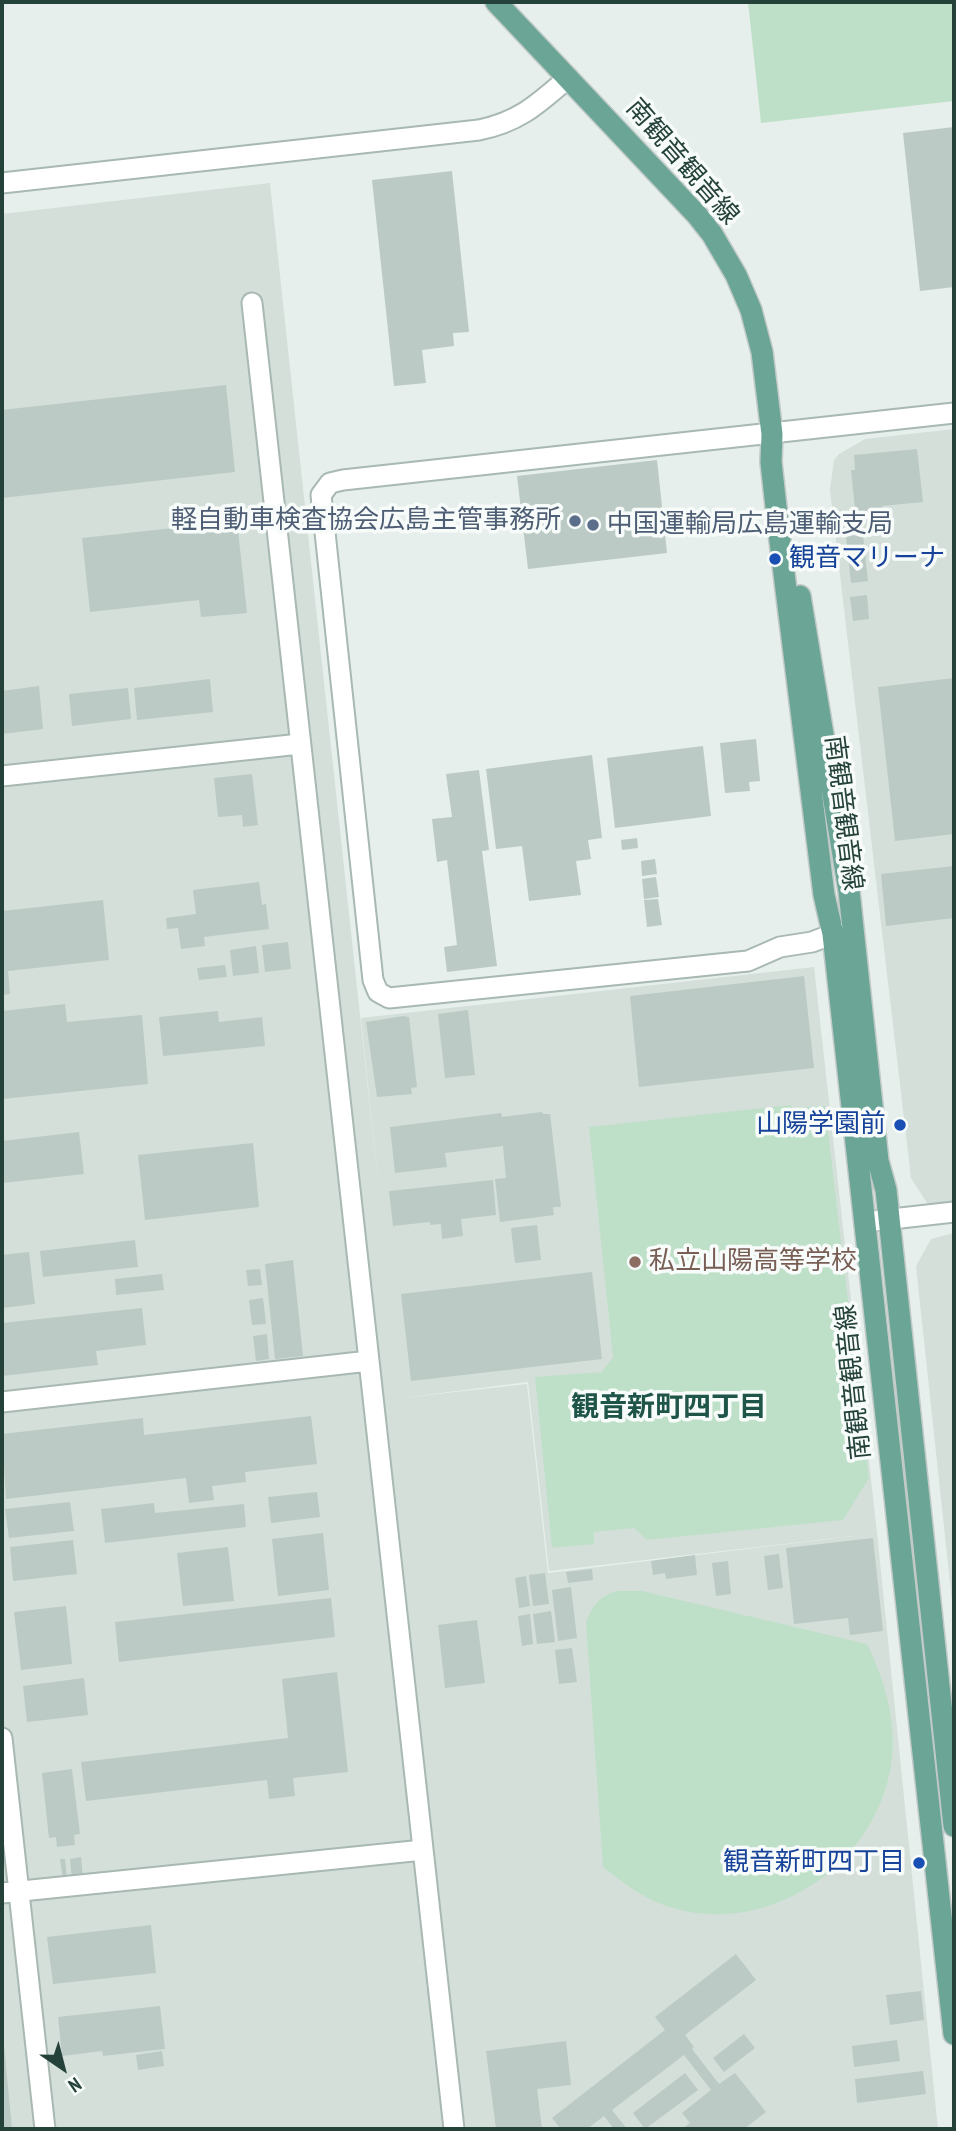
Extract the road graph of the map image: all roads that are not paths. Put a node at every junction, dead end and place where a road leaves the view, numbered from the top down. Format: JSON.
{"nodes":[{"id":1,"x":495,"y":2,"type":"edge"},
{"id":2,"x":568,"y":78,"type":"junction"},
{"id":3,"x":2,"y":183,"type":"edge"},
{"id":4,"x":252,"y":303,"type":"dead end"},
{"id":5,"x":954,"y":413,"type":"edge"},
{"id":6,"x":772,"y":434,"type":"junction"},
{"id":7,"x":300,"y":744,"type":"junction"},
{"id":8,"x":2,"y":776,"type":"edge"},
{"id":9,"x":843,"y":932,"type":"junction"},
{"id":10,"x":954,"y":1212,"type":"edge"},
{"id":11,"x":888,"y":1220,"type":"junction"},
{"id":12,"x":864,"y":1222,"type":"junction"},
{"id":13,"x":369,"y":1362,"type":"junction"},
{"id":14,"x":2,"y":1402,"type":"edge"},
{"id":15,"x":2,"y":1738,"type":"edge"},
{"id":16,"x":954,"y":1826,"type":"edge"},
{"id":17,"x":423,"y":1850,"type":"junction"},
{"id":18,"x":10,"y":1892,"type":"edge"},
{"id":19,"x":954,"y":2034,"type":"edge"},
{"id":20,"x":45,"y":2129,"type":"edge"},
{"id":21,"x":454,"y":2129,"type":"edge"}],
"edges":[{"from":1,"to":2,"type":"main road","name":"南観音観音線"},
{"from":2,"to":3,"type":"street"},
{"from":2,"to":6,"type":"main road","name":"南観音観音線"},
{"from":4,"to":7,"type":"street"},
{"from":5,"to":6,"type":"street"},
{"from":6,"to":9,"type":"main road","name":"南観音観音線"},
{"from":6,"to":9,"type":"street"},
{"from":7,"to":8,"type":"street"},
{"from":7,"to":13,"type":"street"},
{"from":9,"to":11,"type":"main road","name":"南観音観音線"},
{"from":9,"to":12,"type":"main road","name":"南観音観音線"},
{"from":10,"to":11,"type":"street"},
{"from":11,"to":12,"type":"street"},
{"from":11,"to":16,"type":"main road","name":"南観音観音線"},
{"from":12,"to":19,"type":"main road","name":"南観音観音線"},
{"from":13,"to":14,"type":"street"},
{"from":13,"to":17,"type":"street"},
{"from":15,"to":18,"type":"street"},
{"from":17,"to":18,"type":"street"},
{"from":17,"to":21,"type":"street"},
{"from":18,"to":20,"type":"street"}]}
